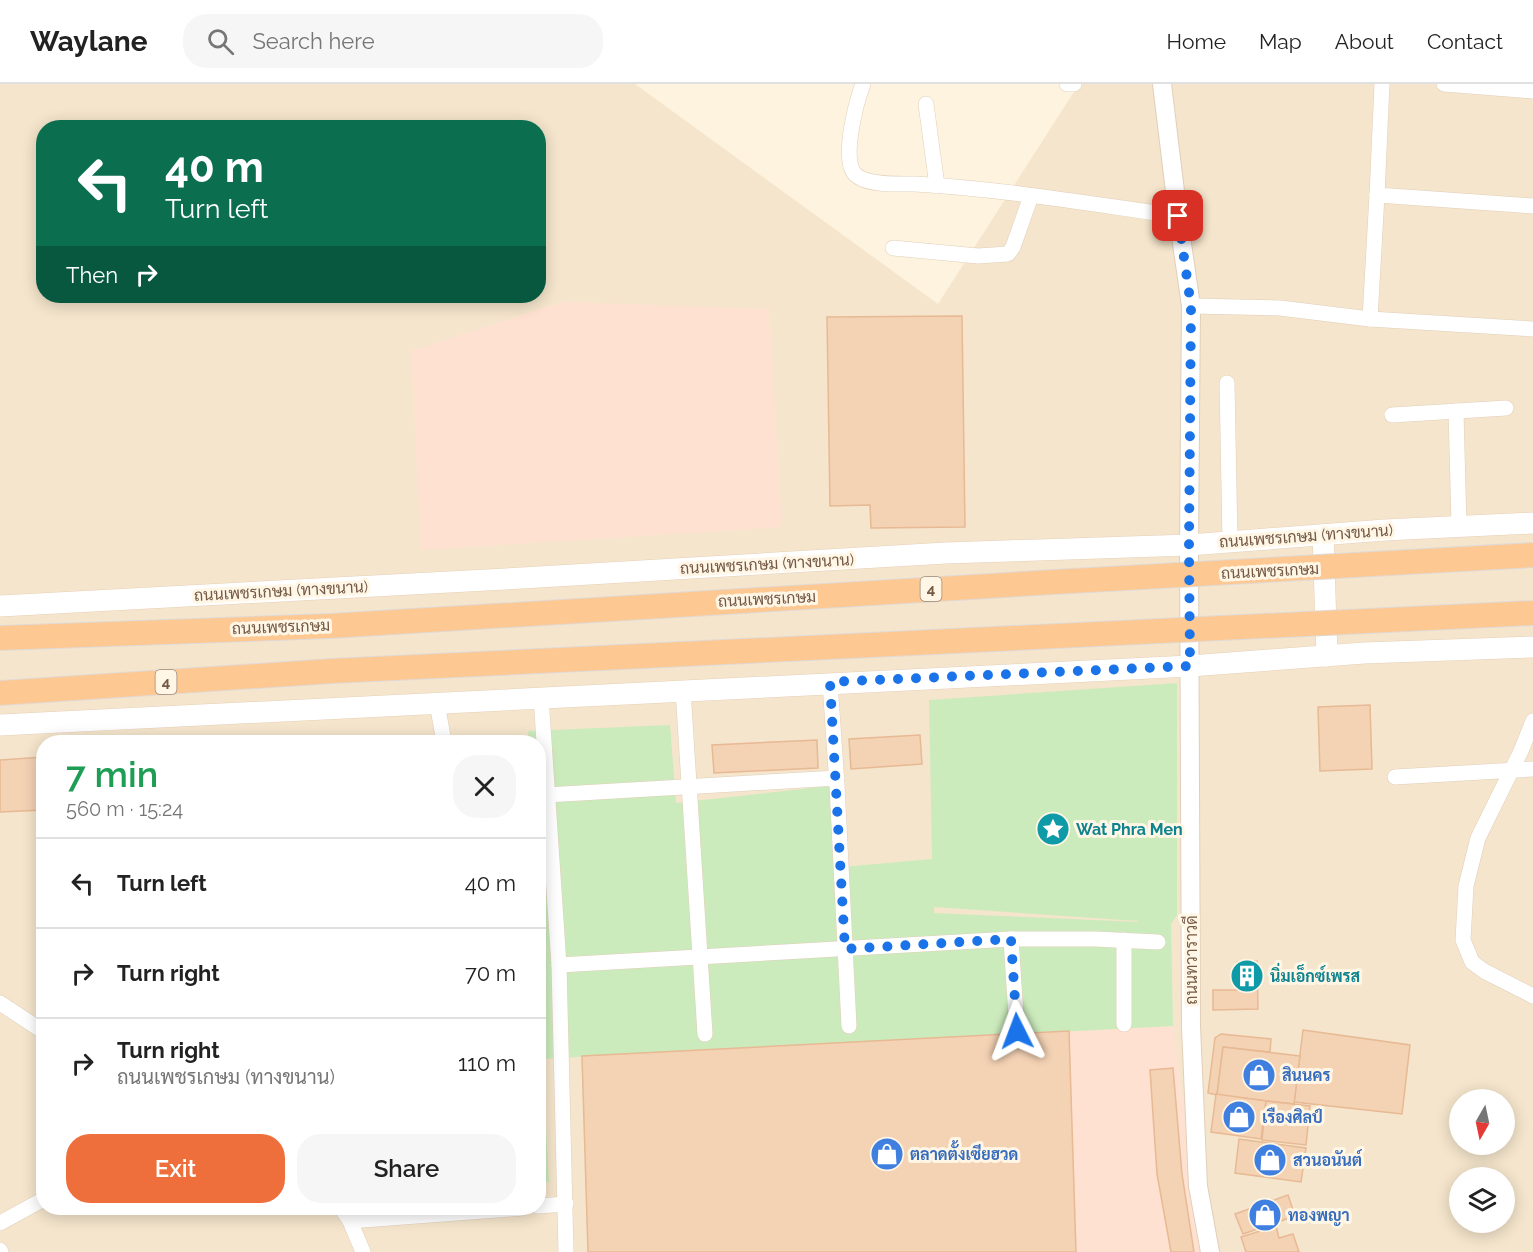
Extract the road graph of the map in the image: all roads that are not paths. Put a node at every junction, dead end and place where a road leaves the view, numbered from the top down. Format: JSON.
{"nodes":[{"id":1,"x":862,"y":84,"type":"edge"},
{"id":2,"x":1067,"y":84,"type":"edge"},
{"id":3,"x":1074,"y":84,"type":"edge"},
{"id":4,"x":1162,"y":84,"type":"edge"},
{"id":5,"x":1382,"y":84,"type":"edge"},
{"id":6,"x":1444,"y":84,"type":"edge"},
{"id":7,"x":1533,"y":91,"type":"edge"},
{"id":8,"x":926,"y":104,"type":"dead end"},
{"id":9,"x":937,"y":186,"type":"junction"},
{"id":10,"x":1377,"y":195,"type":"junction"},
{"id":11,"x":1031,"y":196,"type":"junction"},
{"id":12,"x":1533,"y":206,"type":"edge"},
{"id":13,"x":1178,"y":216,"type":"junction"},
{"id":14,"x":893,"y":248,"type":"dead end"},
{"id":15,"x":1191,"y":306,"type":"junction"},
{"id":16,"x":1370,"y":319,"type":"junction"},
{"id":17,"x":1533,"y":329,"type":"edge"},
{"id":18,"x":1227,"y":383,"type":"dead end"},
{"id":19,"x":1506,"y":408,"type":"dead end"},
{"id":20,"x":1456,"y":411,"type":"junction"},
{"id":21,"x":1392,"y":415,"type":"dead end"},
{"id":22,"x":1533,"y":523,"type":"edge"},
{"id":23,"x":1459,"y":526,"type":"junction"},
{"id":24,"x":1323,"y":535,"type":"junction"},
{"id":25,"x":1230,"y":542,"type":"junction"},
{"id":26,"x":1189,"y":545,"type":"junction"},
{"id":27,"x":1533,"y":555,"type":"edge"},
{"id":28,"x":0,"y":606,"type":"edge"},
{"id":29,"x":1533,"y":613,"type":"edge"},
{"id":30,"x":0,"y":638,"type":"edge"},
{"id":31,"x":1533,"y":646,"type":"edge"},
{"id":32,"x":1327,"y":656,"type":"junction"},
{"id":33,"x":1190,"y":666,"type":"junction"},
{"id":34,"x":830,"y":682,"type":"junction"},
{"id":35,"x":683,"y":690,"type":"junction"},
{"id":36,"x":0,"y":693,"type":"edge"},
{"id":37,"x":541,"y":697,"type":"junction"},
{"id":38,"x":437,"y":703,"type":"junction"},
{"id":39,"x":1533,"y":721,"type":"edge"},
{"id":40,"x":0,"y":725,"type":"edge"},
{"id":41,"x":443,"y":735,"type":"edge"},
{"id":42,"x":543,"y":735,"type":"edge"},
{"id":43,"x":1533,"y":769,"type":"edge"},
{"id":44,"x":1512,"y":770,"type":"junction"},
{"id":45,"x":837,"y":777,"type":"junction"},
{"id":46,"x":1395,"y":777,"type":"dead end"},
{"id":47,"x":690,"y":786,"type":"junction"},
{"id":48,"x":546,"y":795,"type":"joint"},
{"id":49,"x":1011,"y":939,"type":"junction"},
{"id":50,"x":1124,"y":940,"type":"junction"},
{"id":51,"x":1158,"y":942,"type":"dead end"},
{"id":52,"x":845,"y":949,"type":"junction"},
{"id":53,"x":700,"y":956,"type":"junction"},
{"id":54,"x":559,"y":965,"type":"junction"},
{"id":55,"x":1533,"y":996,"type":"edge"},
{"id":56,"x":0,"y":1004,"type":"edge"},
{"id":57,"x":1124,"y":1024,"type":"dead end"},
{"id":58,"x":849,"y":1026,"type":"dead end"},
{"id":59,"x":36,"y":1027,"type":"edge"},
{"id":60,"x":1017,"y":1031,"type":"dead end"},
{"id":61,"x":705,"y":1034,"type":"dead end"},
{"id":62,"x":36,"y":1203,"type":"edge"},
{"id":63,"x":566,"y":1204,"type":"junction"},
{"id":64,"x":546,"y":1205,"type":"edge"},
{"id":65,"x":346,"y":1215,"type":"edge"},
{"id":66,"x":430,"y":1215,"type":"edge"},
{"id":67,"x":350,"y":1221,"type":"junction"},
{"id":68,"x":0,"y":1223,"type":"edge"},
{"id":69,"x":363,"y":1252,"type":"edge"},
{"id":70,"x":566,"y":1252,"type":"edge"},
{"id":71,"x":1210,"y":1252,"type":"edge"}],
"edges":[{"from":1,"to":9,"type":"street"},
{"from":2,"to":3,"type":"street"},
{"from":4,"to":13,"type":"street","name":"ถนนทวาราวดี"},
{"from":5,"to":10,"type":"street"},
{"from":6,"to":7,"type":"street"},
{"from":8,"to":9,"type":"street"},
{"from":9,"to":11,"type":"street"},
{"from":10,"to":12,"type":"street"},
{"from":10,"to":16,"type":"street"},
{"from":11,"to":13,"type":"street"},
{"from":11,"to":14,"type":"street"},
{"from":13,"to":15,"type":"street","name":"ถนนทวาราวดี"},
{"from":15,"to":16,"type":"street"},
{"from":15,"to":26,"type":"street","name":"ถนนทวาราวดี"},
{"from":16,"to":17,"type":"street"},
{"from":18,"to":25,"type":"street"},
{"from":19,"to":20,"type":"street"},
{"from":20,"to":21,"type":"street"},
{"from":20,"to":23,"type":"street"},
{"from":22,"to":23,"type":"main road","name":"ถนนเพชรเกษม (ทางขนาน)","number":"4"},
{"from":23,"to":24,"type":"main road","name":"ถนนเพชรเกษม (ทางขนาน)","number":"4"},
{"from":24,"to":25,"type":"main road","name":"ถนนเพชรเกษม (ทางขนาน)","number":"4"},
{"from":24,"to":32,"type":"main road"},
{"from":25,"to":26,"type":"main road","name":"ถนนเพชรเกษม (ทางขนาน)","number":"4"},
{"from":26,"to":28,"type":"main road","name":"ถนนเพชรเกษม (ทางขนาน)","number":"4"},
{"from":26,"to":33,"type":"street","name":"ถนนทวาราวดี"},
{"from":27,"to":30,"type":"highway","name":"ถนนเพชรเกษม","number":"4","bridge":true},
{"from":29,"to":36,"type":"highway","number":"4","bridge":true},
{"from":31,"to":32,"type":"main road","number":"4"},
{"from":32,"to":33,"type":"main road","number":"4"},
{"from":33,"to":34,"type":"main road","number":"4"},
{"from":33,"to":71,"type":"street","name":"ถนนทวาราวดี"},
{"from":34,"to":35,"type":"main road","number":"4"},
{"from":34,"to":45,"type":"street"},
{"from":35,"to":37,"type":"main road","number":"4"},
{"from":35,"to":47,"type":"street"},
{"from":37,"to":38,"type":"main road","number":"4"},
{"from":37,"to":42,"type":"street"},
{"from":38,"to":40,"type":"main road","number":"4"},
{"from":38,"to":41,"type":"street"},
{"from":39,"to":44,"type":"street"},
{"from":43,"to":44,"type":"street"},
{"from":44,"to":46,"type":"street"},
{"from":44,"to":55,"type":"street"},
{"from":45,"to":47,"type":"street"},
{"from":45,"to":52,"type":"street"},
{"from":47,"to":48,"type":"street"},
{"from":47,"to":53,"type":"street"},
{"from":48,"to":54,"type":"street"},
{"from":49,"to":50,"type":"street"},
{"from":49,"to":52,"type":"street"},
{"from":49,"to":60,"type":"street"},
{"from":50,"to":51,"type":"street"},
{"from":50,"to":57,"type":"street"},
{"from":52,"to":53,"type":"street"},
{"from":52,"to":58,"type":"street"},
{"from":53,"to":54,"type":"street"},
{"from":53,"to":61,"type":"street"},
{"from":54,"to":63,"type":"street"},
{"from":56,"to":59,"type":"street"},
{"from":62,"to":68,"type":"street"},
{"from":63,"to":64,"type":"street"},
{"from":63,"to":70,"type":"street"},
{"from":65,"to":67,"type":"street"},
{"from":66,"to":67,"type":"street"},
{"from":67,"to":69,"type":"street"}]}
